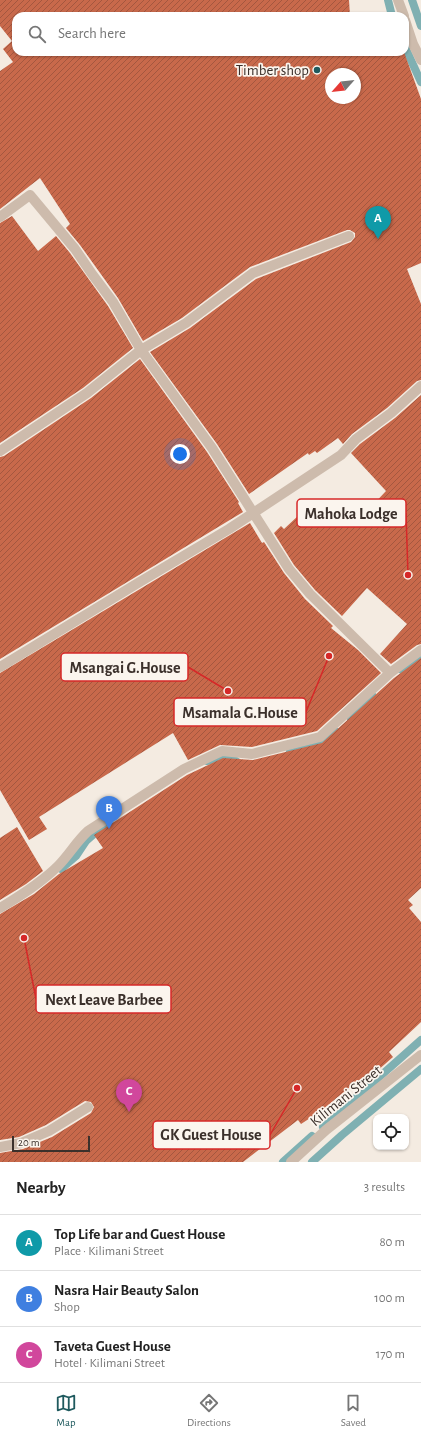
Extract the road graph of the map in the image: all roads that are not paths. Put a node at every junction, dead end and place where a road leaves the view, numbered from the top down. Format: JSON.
{"nodes":[{"id":1,"x":398,"y":0,"type":"edge"},
{"id":2,"x":402,"y":12,"type":"edge"},
{"id":3,"x":409,"y":32,"type":"edge"},
{"id":4,"x":421,"y":60,"type":"edge"},
{"id":5,"x":0,"y":218,"type":"edge"},
{"id":6,"x":349,"y":236,"type":"dead end"},
{"id":7,"x":141,"y":350,"type":"junction"},
{"id":8,"x":421,"y":386,"type":"edge"},
{"id":9,"x":0,"y":451,"type":"edge"},
{"id":10,"x":252,"y":513,"type":"junction"},
{"id":11,"x":421,"y":650,"type":"edge"},
{"id":12,"x":0,"y":667,"type":"edge"},
{"id":13,"x":390,"y":673,"type":"junction"},
{"id":14,"x":0,"y":908,"type":"edge"},
{"id":15,"x":421,"y":1055,"type":"edge"},
{"id":16,"x":88,"y":1107,"type":"dead end"},
{"id":17,"x":0,"y":1147,"type":"edge"},
{"id":18,"x":291,"y":1162,"type":"edge"}],
"edges":[{"from":1,"to":2,"type":"street"},
{"from":3,"to":4,"type":"street"},
{"from":5,"to":7,"type":"street"},
{"from":6,"to":7,"type":"street"},
{"from":7,"to":9,"type":"street"},
{"from":7,"to":10,"type":"street"},
{"from":8,"to":10,"type":"street"},
{"from":10,"to":12,"type":"street"},
{"from":10,"to":13,"type":"street"},
{"from":11,"to":13,"type":"street"},
{"from":13,"to":14,"type":"street"},
{"from":15,"to":18,"type":"street","name":"Kilimani Street"},
{"from":16,"to":17,"type":"street"}]}
